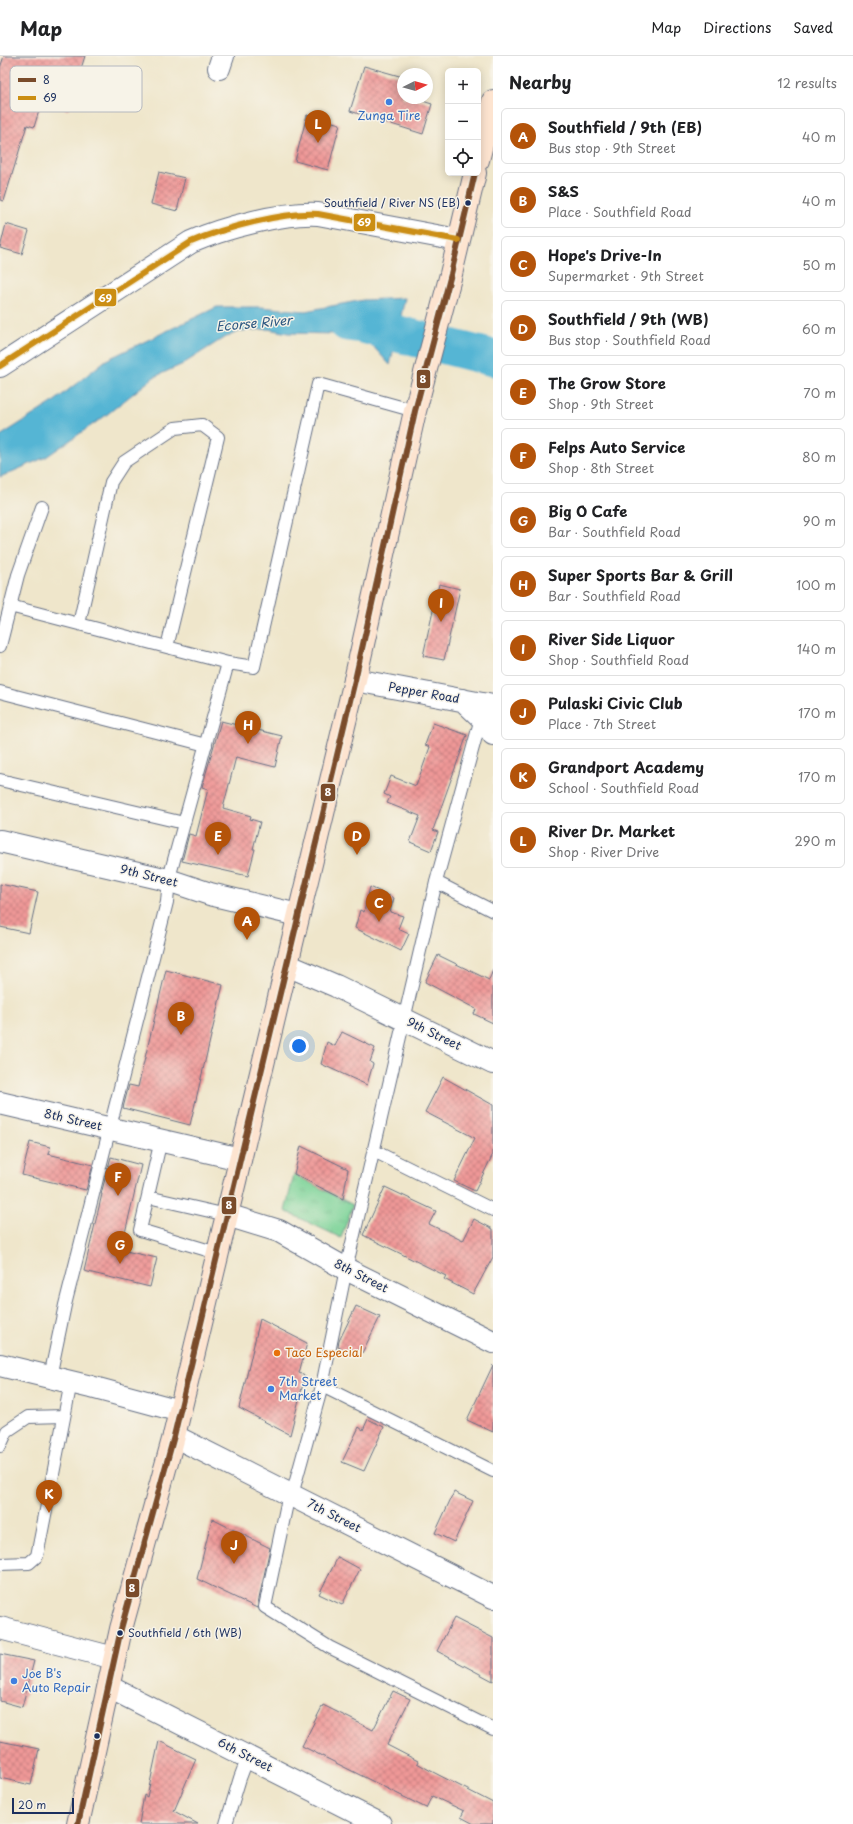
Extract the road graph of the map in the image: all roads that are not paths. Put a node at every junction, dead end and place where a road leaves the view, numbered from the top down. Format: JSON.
{"nodes":[{"id":1,"x":493,"y":101,"type":"edge"},
{"id":2,"x":481,"y":148,"type":"edge"},
{"id":3,"x":474,"y":176,"type":"edge"},
{"id":4,"x":458,"y":240,"type":"junction"},
{"id":5,"x":0,"y":366,"type":"edge"},
{"id":6,"x":415,"y":411,"type":"junction"},
{"id":7,"x":42,"y":507,"type":"dead end"},
{"id":8,"x":10,"y":606,"type":"junction"},
{"id":9,"x":79,"y":624,"type":"junction"},
{"id":10,"x":0,"y":646,"type":"edge"},
{"id":11,"x":167,"y":647,"type":"junction"},
{"id":12,"x":228,"y":663,"type":"junction"},
{"id":13,"x":354,"y":680,"type":"junction"},
{"id":14,"x":0,"y":692,"type":"edge"},
{"id":15,"x":489,"y":719,"type":"edge"},
{"id":16,"x":206,"y":745,"type":"junction"},
{"id":17,"x":0,"y":780,"type":"edge"},
{"id":18,"x":184,"y":823,"type":"junction"},
{"id":19,"x":0,"y":841,"type":"edge"},
{"id":20,"x":168,"y":880,"type":"junction"},
{"id":21,"x":436,"y":882,"type":"junction"},
{"id":22,"x":493,"y":910,"type":"edge"},
{"id":23,"x":298,"y":915,"type":"junction"},
{"id":24,"x":287,"y":966,"type":"junction"},
{"id":25,"x":405,"y":1020,"type":"junction"},
{"id":26,"x":493,"y":1063,"type":"edge"},
{"id":27,"x":0,"y":1103,"type":"edge"},
{"id":28,"x":110,"y":1128,"type":"junction"},
{"id":29,"x":161,"y":1140,"type":"junction"},
{"id":30,"x":374,"y":1150,"type":"junction"},
{"id":31,"x":240,"y":1159,"type":"junction"},
{"id":32,"x":148,"y":1197,"type":"junction"},
{"id":33,"x":493,"y":1210,"type":"edge"},
{"id":34,"x":227,"y":1215,"type":"junction"},
{"id":35,"x":217,"y":1254,"type":"junction"},
{"id":36,"x":346,"y":1269,"type":"junction"},
{"id":37,"x":493,"y":1342,"type":"edge"},
{"id":38,"x":0,"y":1366,"type":"edge"},
{"id":39,"x":50,"y":1377,"type":"junction"},
{"id":40,"x":71,"y":1382,"type":"junction"},
{"id":41,"x":322,"y":1386,"type":"junction"},
{"id":42,"x":180,"y":1411,"type":"junction"},
{"id":43,"x":64,"y":1416,"type":"junction"},
{"id":44,"x":174,"y":1436,"type":"junction"},
{"id":45,"x":0,"y":1446,"type":"edge"},
{"id":46,"x":493,"y":1471,"type":"edge"},
{"id":47,"x":290,"y":1495,"type":"junction"},
{"id":48,"x":0,"y":1564,"type":"edge"},
{"id":49,"x":493,"y":1597,"type":"edge"},
{"id":50,"x":0,"y":1628,"type":"edge"},
{"id":51,"x":114,"y":1658,"type":"junction"},
{"id":52,"x":109,"y":1687,"type":"junction"},
{"id":53,"x":493,"y":1729,"type":"edge"},
{"id":54,"x":248,"y":1757,"type":"junction"},
{"id":55,"x":78,"y":1824,"type":"edge"},
{"id":56,"x":226,"y":1824,"type":"edge"},
{"id":57,"x":380,"y":1824,"type":"edge"}],
"edges":[{"from":1,"to":2,"type":"main road"},
{"from":3,"to":4,"type":"main road"},
{"from":4,"to":5,"type":"street"},
{"from":4,"to":6,"type":"main road"},
{"from":6,"to":12,"type":"lane"},
{"from":6,"to":13,"type":"main road"},
{"from":7,"to":8,"type":"lane"},
{"from":8,"to":9,"type":"lane"},
{"from":8,"to":10,"type":"lane"},
{"from":9,"to":11,"type":"lane"},
{"from":9,"to":11,"type":"lane"},
{"from":11,"to":12,"type":"lane"},
{"from":12,"to":16,"type":"lane"},
{"from":13,"to":15,"type":"street","name":"Pepper Road"},
{"from":13,"to":23,"type":"main road"},
{"from":14,"to":16,"type":"lane"},
{"from":15,"to":21,"type":"lane"},
{"from":16,"to":18,"type":"lane"},
{"from":17,"to":18,"type":"lane"},
{"from":18,"to":20,"type":"lane"},
{"from":19,"to":20,"type":"street","name":"9th Street"},
{"from":20,"to":23,"type":"street","name":"9th Street"},
{"from":20,"to":28,"type":"lane"},
{"from":21,"to":22,"type":"lane"},
{"from":21,"to":25,"type":"lane"},
{"from":23,"to":24,"type":"main road"},
{"from":24,"to":25,"type":"street","name":"9th Street"},
{"from":24,"to":31,"type":"main road"},
{"from":25,"to":26,"type":"street","name":"9th Street"},
{"from":25,"to":30,"type":"lane"},
{"from":27,"to":28,"type":"street","name":"8th Street"},
{"from":28,"to":29,"type":"street","name":"8th Street"},
{"from":28,"to":39,"type":"lane"},
{"from":29,"to":31,"type":"street","name":"8th Street"},
{"from":29,"to":32,"type":"lane"},
{"from":30,"to":33,"type":"lane"},
{"from":30,"to":36,"type":"lane"},
{"from":31,"to":34,"type":"main road"},
{"from":32,"to":34,"type":"lane"},
{"from":32,"to":35,"type":"lane"},
{"from":34,"to":35,"type":"main road"},
{"from":34,"to":36,"type":"street","name":"8th Street"},
{"from":35,"to":42,"type":"main road"},
{"from":36,"to":37,"type":"street","name":"8th Street"},
{"from":36,"to":41,"type":"lane"},
{"from":38,"to":39,"type":"street"},
{"from":39,"to":40,"type":"street"},
{"from":40,"to":42,"type":"street"},
{"from":40,"to":43,"type":"lane"},
{"from":41,"to":46,"type":"lane"},
{"from":41,"to":47,"type":"lane"},
{"from":42,"to":44,"type":"main road"},
{"from":43,"to":45,"type":"lane"},
{"from":43,"to":48,"type":"lane"},
{"from":44,"to":47,"type":"street","name":"7th Street"},
{"from":44,"to":51,"type":"main road"},
{"from":47,"to":49,"type":"street","name":"7th Street"},
{"from":47,"to":53,"type":"lane"},
{"from":50,"to":51,"type":"street"},
{"from":51,"to":52,"type":"main road"},
{"from":52,"to":54,"type":"street","name":"6th Street"},
{"from":52,"to":55,"type":"main road"},
{"from":54,"to":56,"type":"lane"},
{"from":54,"to":57,"type":"street","name":"6th Street"}]}
